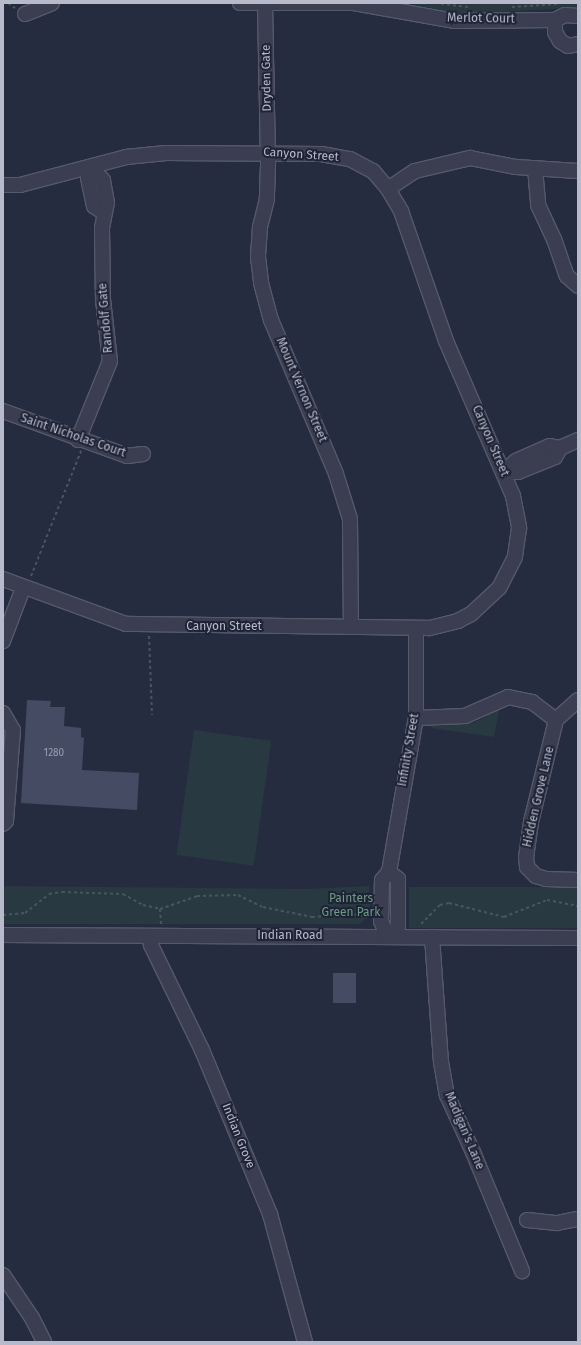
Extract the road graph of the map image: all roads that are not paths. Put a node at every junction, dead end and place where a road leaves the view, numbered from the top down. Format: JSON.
{"nodes":[{"id":1,"x":52,"y":3,"type":"edge"},
{"id":2,"x":240,"y":3,"type":"edge"},
{"id":3,"x":265,"y":4,"type":"edge"},
{"id":4,"x":25,"y":14,"type":"dead end"},
{"id":5,"x":578,"y":16,"type":"edge"},
{"id":6,"x":555,"y":20,"type":"junction"},
{"id":7,"x":578,"y":44,"type":"edge"},
{"id":8,"x":268,"y":152,"type":"junction"},
{"id":9,"x":90,"y":167,"type":"junction"},
{"id":10,"x":535,"y":168,"type":"junction"},
{"id":11,"x":578,"y":171,"type":"edge"},
{"id":12,"x":3,"y":185,"type":"edge"},
{"id":13,"x":388,"y":189,"type":"junction"},
{"id":14,"x":578,"y":286,"type":"edge"},
{"id":15,"x":3,"y":411,"type":"edge"},
{"id":16,"x":78,"y":440,"type":"junction"},
{"id":17,"x":578,"y":440,"type":"edge"},
{"id":18,"x":143,"y":454,"type":"dead end"},
{"id":19,"x":504,"y":472,"type":"junction"},
{"id":20,"x":3,"y":579,"type":"edge"},
{"id":21,"x":23,"y":588,"type":"junction"},
{"id":22,"x":351,"y":627,"type":"junction"},
{"id":23,"x":416,"y":628,"type":"junction"},
{"id":24,"x":3,"y":641,"type":"edge"},
{"id":25,"x":578,"y":700,"type":"edge"},
{"id":26,"x":3,"y":713,"type":"edge"},
{"id":27,"x":416,"y":718,"type":"junction"},
{"id":28,"x":556,"y":720,"type":"junction"},
{"id":29,"x":3,"y":824,"type":"edge"},
{"id":30,"x":389,"y":872,"type":"junction"},
{"id":31,"x":578,"y":880,"type":"edge"},
{"id":32,"x":3,"y":934,"type":"edge"},
{"id":33,"x":150,"y":937,"type":"junction"},
{"id":34,"x":388,"y":937,"type":"junction"},
{"id":35,"x":432,"y":937,"type":"junction"},
{"id":36,"x":578,"y":938,"type":"edge"},
{"id":37,"x":578,"y":1219,"type":"edge"},
{"id":38,"x":527,"y":1220,"type":"dead end"},
{"id":39,"x":522,"y":1271,"type":"dead end"},
{"id":40,"x":3,"y":1275,"type":"edge"},
{"id":41,"x":44,"y":1342,"type":"edge"},
{"id":42,"x":305,"y":1342,"type":"edge"}],
"edges":[{"from":1,"to":4,"type":"street"},
{"from":2,"to":3,"type":"street","name":"Merlot Court"},
{"from":3,"to":6,"type":"street","name":"Merlot Court"},
{"from":3,"to":8,"type":"street","name":"Dryden Gate"},
{"from":5,"to":6,"type":"street","name":"Merlot Court"},
{"from":6,"to":7,"type":"street"},
{"from":8,"to":9,"type":"street","name":"Canyon Street"},
{"from":8,"to":13,"type":"street","name":"Canyon Street"},
{"from":8,"to":22,"type":"street","name":"Mount Vernon Street"},
{"from":9,"to":12,"type":"street","name":"Canyon Street"},
{"from":9,"to":16,"type":"street","name":"Randolf Gate"},
{"from":10,"to":11,"type":"street"},
{"from":10,"to":13,"type":"street"},
{"from":10,"to":14,"type":"street"},
{"from":13,"to":19,"type":"street","name":"Canyon Street"},
{"from":15,"to":16,"type":"street","name":"Saint Nicholas Court"},
{"from":16,"to":18,"type":"street","name":"Saint Nicholas Court"},
{"from":17,"to":19,"type":"street"},
{"from":19,"to":23,"type":"street","name":"Canyon Street"},
{"from":20,"to":21,"type":"street","name":"Canyon Street"},
{"from":21,"to":22,"type":"street","name":"Canyon Street"},
{"from":21,"to":24,"type":"street"},
{"from":22,"to":23,"type":"street","name":"Canyon Street"},
{"from":23,"to":27,"type":"street","name":"Infinity Street"},
{"from":25,"to":28,"type":"street"},
{"from":26,"to":29,"type":"street"},
{"from":27,"to":28,"type":"street"},
{"from":27,"to":30,"type":"street","name":"Infinity Street"},
{"from":28,"to":31,"type":"street","name":"Hidden Grove Lane"},
{"from":30,"to":34,"type":"street","name":"Infinity Street"},
{"from":30,"to":34,"type":"street"},
{"from":32,"to":33,"type":"street","name":"Indian Road"},
{"from":33,"to":34,"type":"street","name":"Indian Road"},
{"from":33,"to":42,"type":"street","name":"Indian Grove"},
{"from":34,"to":35,"type":"street","name":"Indian Road"},
{"from":35,"to":36,"type":"street","name":"Indian Road"},
{"from":35,"to":39,"type":"street","name":"Madigan's Lane"},
{"from":37,"to":38,"type":"street"},
{"from":40,"to":41,"type":"street"}]}
